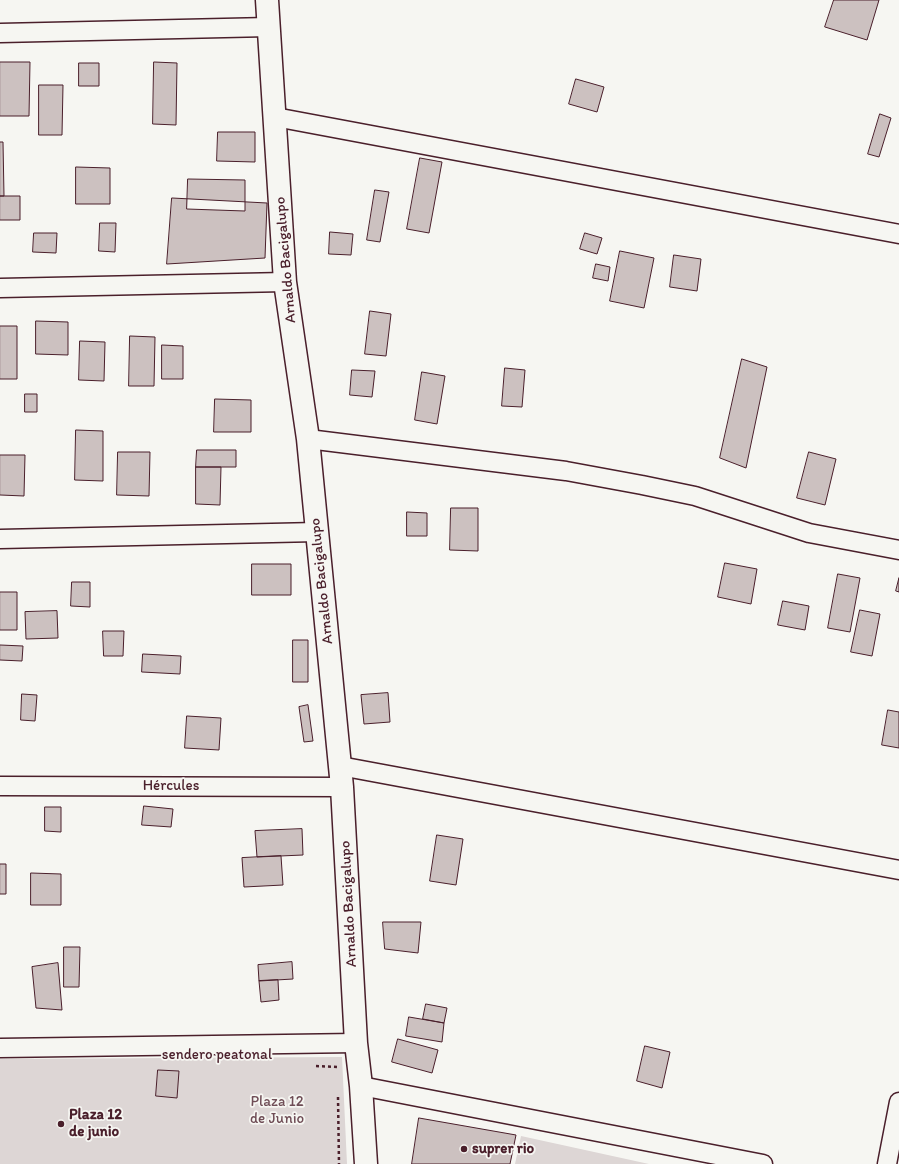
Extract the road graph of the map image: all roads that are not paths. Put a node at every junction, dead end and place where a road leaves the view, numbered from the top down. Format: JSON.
{"nodes":[{"id":1,"x":267,"y":0,"type":"edge"},
{"id":2,"x":269,"y":27,"type":"junction"},
{"id":3,"x":0,"y":33,"type":"edge"},
{"id":4,"x":275,"y":117,"type":"junction"},
{"id":5,"x":899,"y":234,"type":"edge"},
{"id":6,"x":285,"y":282,"type":"junction"},
{"id":7,"x":0,"y":288,"type":"edge"},
{"id":8,"x":308,"y":439,"type":"junction"},
{"id":9,"x":318,"y":532,"type":"junction"},
{"id":10,"x":0,"y":539,"type":"edge"},
{"id":11,"x":899,"y":550,"type":"edge"},
{"id":12,"x":341,"y":776,"type":"junction"},
{"id":13,"x":0,"y":786,"type":"edge"},
{"id":14,"x":899,"y":870,"type":"edge"},
{"id":15,"x":356,"y":1043,"type":"junction"},
{"id":16,"x":0,"y":1048,"type":"edge"},
{"id":17,"x":361,"y":1086,"type":"junction"},
{"id":18,"x":899,"y":1102,"type":"edge"},
{"id":19,"x":366,"y":1164,"type":"edge"},
{"id":20,"x":764,"y":1164,"type":"edge"},
{"id":21,"x":887,"y":1164,"type":"edge"}],
"edges":[{"from":1,"to":2,"type":"street","name":"Arnaldo Bacigalupo"},
{"from":2,"to":3,"type":"street"},
{"from":2,"to":4,"type":"street","name":"Arnaldo Bacigalupo"},
{"from":4,"to":5,"type":"street"},
{"from":4,"to":6,"type":"street","name":"Arnaldo Bacigalupo"},
{"from":6,"to":7,"type":"street"},
{"from":6,"to":8,"type":"street","name":"Arnaldo Bacigalupo"},
{"from":8,"to":9,"type":"street","name":"Arnaldo Bacigalupo"},
{"from":8,"to":11,"type":"street"},
{"from":9,"to":10,"type":"street"},
{"from":9,"to":12,"type":"street","name":"Arnaldo Bacigalupo"},
{"from":12,"to":13,"type":"street","name":"Hércules"},
{"from":12,"to":14,"type":"street","name":"Hércules"},
{"from":12,"to":15,"type":"street","name":"Arnaldo Bacigalupo"},
{"from":15,"to":16,"type":"street"},
{"from":15,"to":17,"type":"street","name":"Arnaldo Bacigalupo"},
{"from":17,"to":19,"type":"street","name":"Arnaldo Bacigalupo"},
{"from":17,"to":20,"type":"street"},
{"from":18,"to":21,"type":"street"}]}
